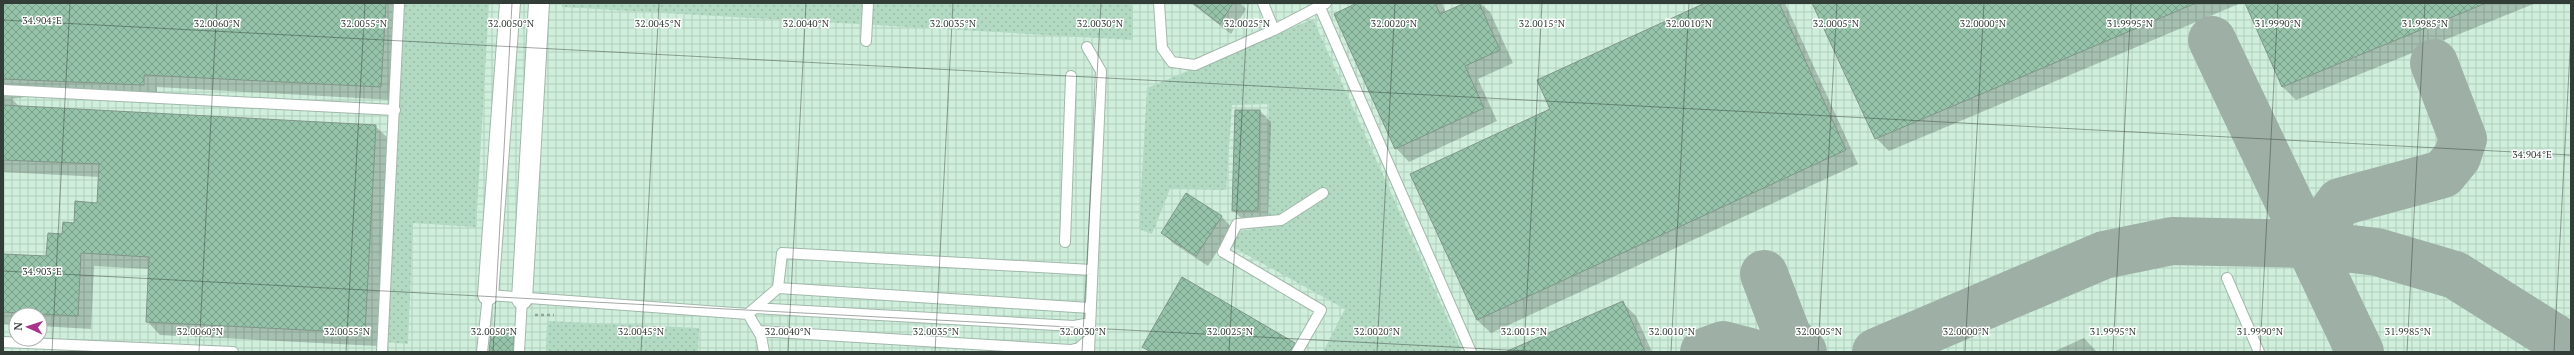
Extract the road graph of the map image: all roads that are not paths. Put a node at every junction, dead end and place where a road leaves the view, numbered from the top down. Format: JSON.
{"nodes":[{"id":1,"x":399,"y":3,"type":"edge"},
{"id":2,"x":510,"y":3,"type":"edge"},
{"id":3,"x":539,"y":3,"type":"edge"},
{"id":4,"x":868,"y":3,"type":"edge"},
{"id":5,"x":1159,"y":3,"type":"edge"},
{"id":6,"x":1263,"y":3,"type":"edge"},
{"id":7,"x":1321,"y":4,"type":"edge"},
{"id":8,"x":1274,"y":30,"type":"junction"},
{"id":9,"x":866,"y":41,"type":"dead end"},
{"id":10,"x":1087,"y":47,"type":"dead end"},
{"id":11,"x":1071,"y":76,"type":"dead end"},
{"id":12,"x":3,"y":90,"type":"edge"},
{"id":13,"x":395,"y":110,"type":"junction"},
{"id":14,"x":1323,"y":193,"type":"dead end"},
{"id":15,"x":1065,"y":242,"type":"dead end"},
{"id":16,"x":1092,"y":270,"type":"junction"},
{"id":17,"x":2227,"y":278,"type":"dead end"},
{"id":18,"x":778,"y":288,"type":"junction"},
{"id":19,"x":488,"y":294,"type":"junction"},
{"id":20,"x":522,"y":298,"type":"junction"},
{"id":21,"x":1090,"y":308,"type":"junction"},
{"id":22,"x":751,"y":311,"type":"junction"},
{"id":23,"x":1090,"y":323,"type":"junction"},
{"id":24,"x":758,"y":331,"type":"junction"},
{"id":25,"x":1089,"y":339,"type":"junction"},
{"id":26,"x":3,"y":342,"type":"edge"},
{"id":27,"x":233,"y":352,"type":"edge"},
{"id":28,"x":382,"y":352,"type":"edge"},
{"id":29,"x":482,"y":352,"type":"edge"},
{"id":30,"x":519,"y":352,"type":"edge"},
{"id":31,"x":764,"y":352,"type":"edge"},
{"id":32,"x":1089,"y":352,"type":"edge"},
{"id":33,"x":1297,"y":352,"type":"edge"},
{"id":34,"x":1471,"y":352,"type":"edge"},
{"id":35,"x":2259,"y":352,"type":"edge"}],
"edges":[{"from":1,"to":13,"type":"lane"},
{"from":2,"to":19,"type":"street"},
{"from":3,"to":20,"type":"street"},
{"from":4,"to":9,"type":"lane"},
{"from":5,"to":8,"type":"lane"},
{"from":6,"to":8,"type":"lane"},
{"from":7,"to":8,"type":"lane"},
{"from":7,"to":34,"type":"lane"},
{"from":10,"to":16,"type":"lane"},
{"from":11,"to":15,"type":"lane"},
{"from":12,"to":13,"type":"lane"},
{"from":13,"to":28,"type":"lane"},
{"from":14,"to":33,"type":"lane"},
{"from":16,"to":18,"type":"lane"},
{"from":16,"to":21,"type":"lane"},
{"from":17,"to":35,"type":"lane"},
{"from":18,"to":21,"type":"lane"},
{"from":18,"to":22,"type":"lane"},
{"from":19,"to":20,"type":"lane"},
{"from":19,"to":29,"type":"lane"},
{"from":20,"to":22,"type":"lane"},
{"from":20,"to":30,"type":"lane"},
{"from":21,"to":23,"type":"lane"},
{"from":22,"to":23,"type":"lane"},
{"from":22,"to":24,"type":"lane"},
{"from":23,"to":25,"type":"lane"},
{"from":24,"to":25,"type":"lane"},
{"from":24,"to":31,"type":"lane"},
{"from":25,"to":32,"type":"lane"},
{"from":26,"to":27,"type":"lane"}]}
